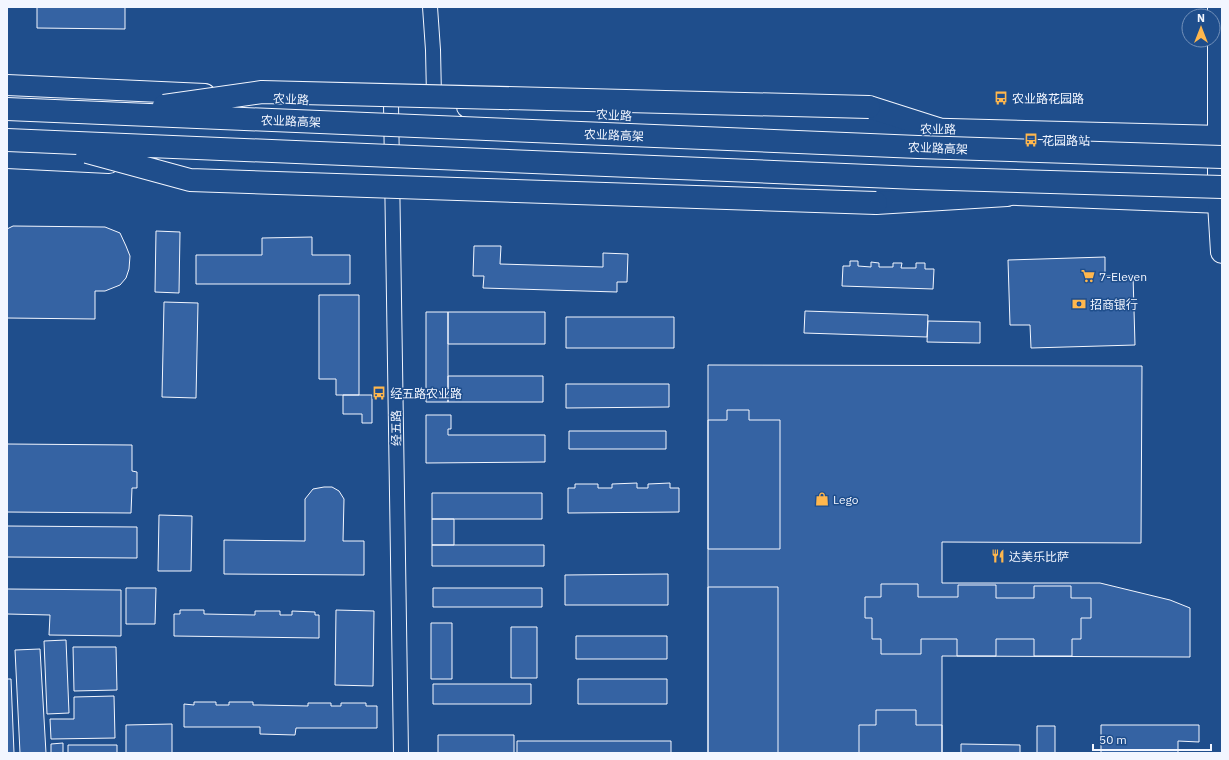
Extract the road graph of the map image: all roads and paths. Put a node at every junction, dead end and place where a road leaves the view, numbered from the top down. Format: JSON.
{"nodes":[{"id":1,"x":430,"y":7,"type":"edge"},
{"id":2,"x":1219,"y":7,"type":"edge"},
{"id":3,"x":7,"y":85,"type":"edge"},
{"id":4,"x":434,"y":96,"type":"junction"},
{"id":5,"x":391,"y":104,"type":"junction"},
{"id":6,"x":7,"y":109,"type":"edge"},
{"id":7,"x":110,"y":114,"type":"junction"},
{"id":8,"x":938,"y":129,"type":"junction"},
{"id":9,"x":7,"y":140,"type":"edge"},
{"id":10,"x":49,"y":141,"type":"junction"},
{"id":11,"x":1221,"y":143,"type":"edge"},
{"id":12,"x":7,"y":158,"type":"edge"},
{"id":13,"x":392,"y":173,"type":"junction"},
{"id":14,"x":1007,"y":195,"type":"junction"},
{"id":15,"x":1221,"y":198,"type":"edge"},
{"id":16,"x":1222,"y":252,"type":"edge"},
{"id":17,"x":401,"y":753,"type":"edge"}],
"edges":[{"from":1,"to":4,"type":"street"},
{"from":2,"to":11,"type":"main road"},
{"from":3,"to":5,"type":"street","name":"农业路"},
{"from":4,"to":7,"type":"main road","bridge":true},
{"from":4,"to":8,"type":"main road","bridge":true},
{"from":5,"to":8,"type":"street","name":"农业路"},
{"from":5,"to":13,"type":"street","name":"经五路"},
{"from":6,"to":7,"type":"main road","name":"农业路高架","bridge":true},
{"from":7,"to":11,"type":"main road","name":"农业路高架","bridge":true},
{"from":8,"to":11,"type":"street","name":"农业路"},
{"from":9,"to":10,"type":"main road","bridge":true},
{"from":10,"to":14,"type":"main road","bridge":true},
{"from":10,"to":15,"type":"main road","bridge":true},
{"from":11,"to":15,"type":"main road"},
{"from":12,"to":13,"type":"street"},
{"from":13,"to":14,"type":"street"},
{"from":13,"to":17,"type":"street","name":"经五路"},
{"from":14,"to":15,"type":"street"},
{"from":15,"to":16,"type":"main road"}]}
